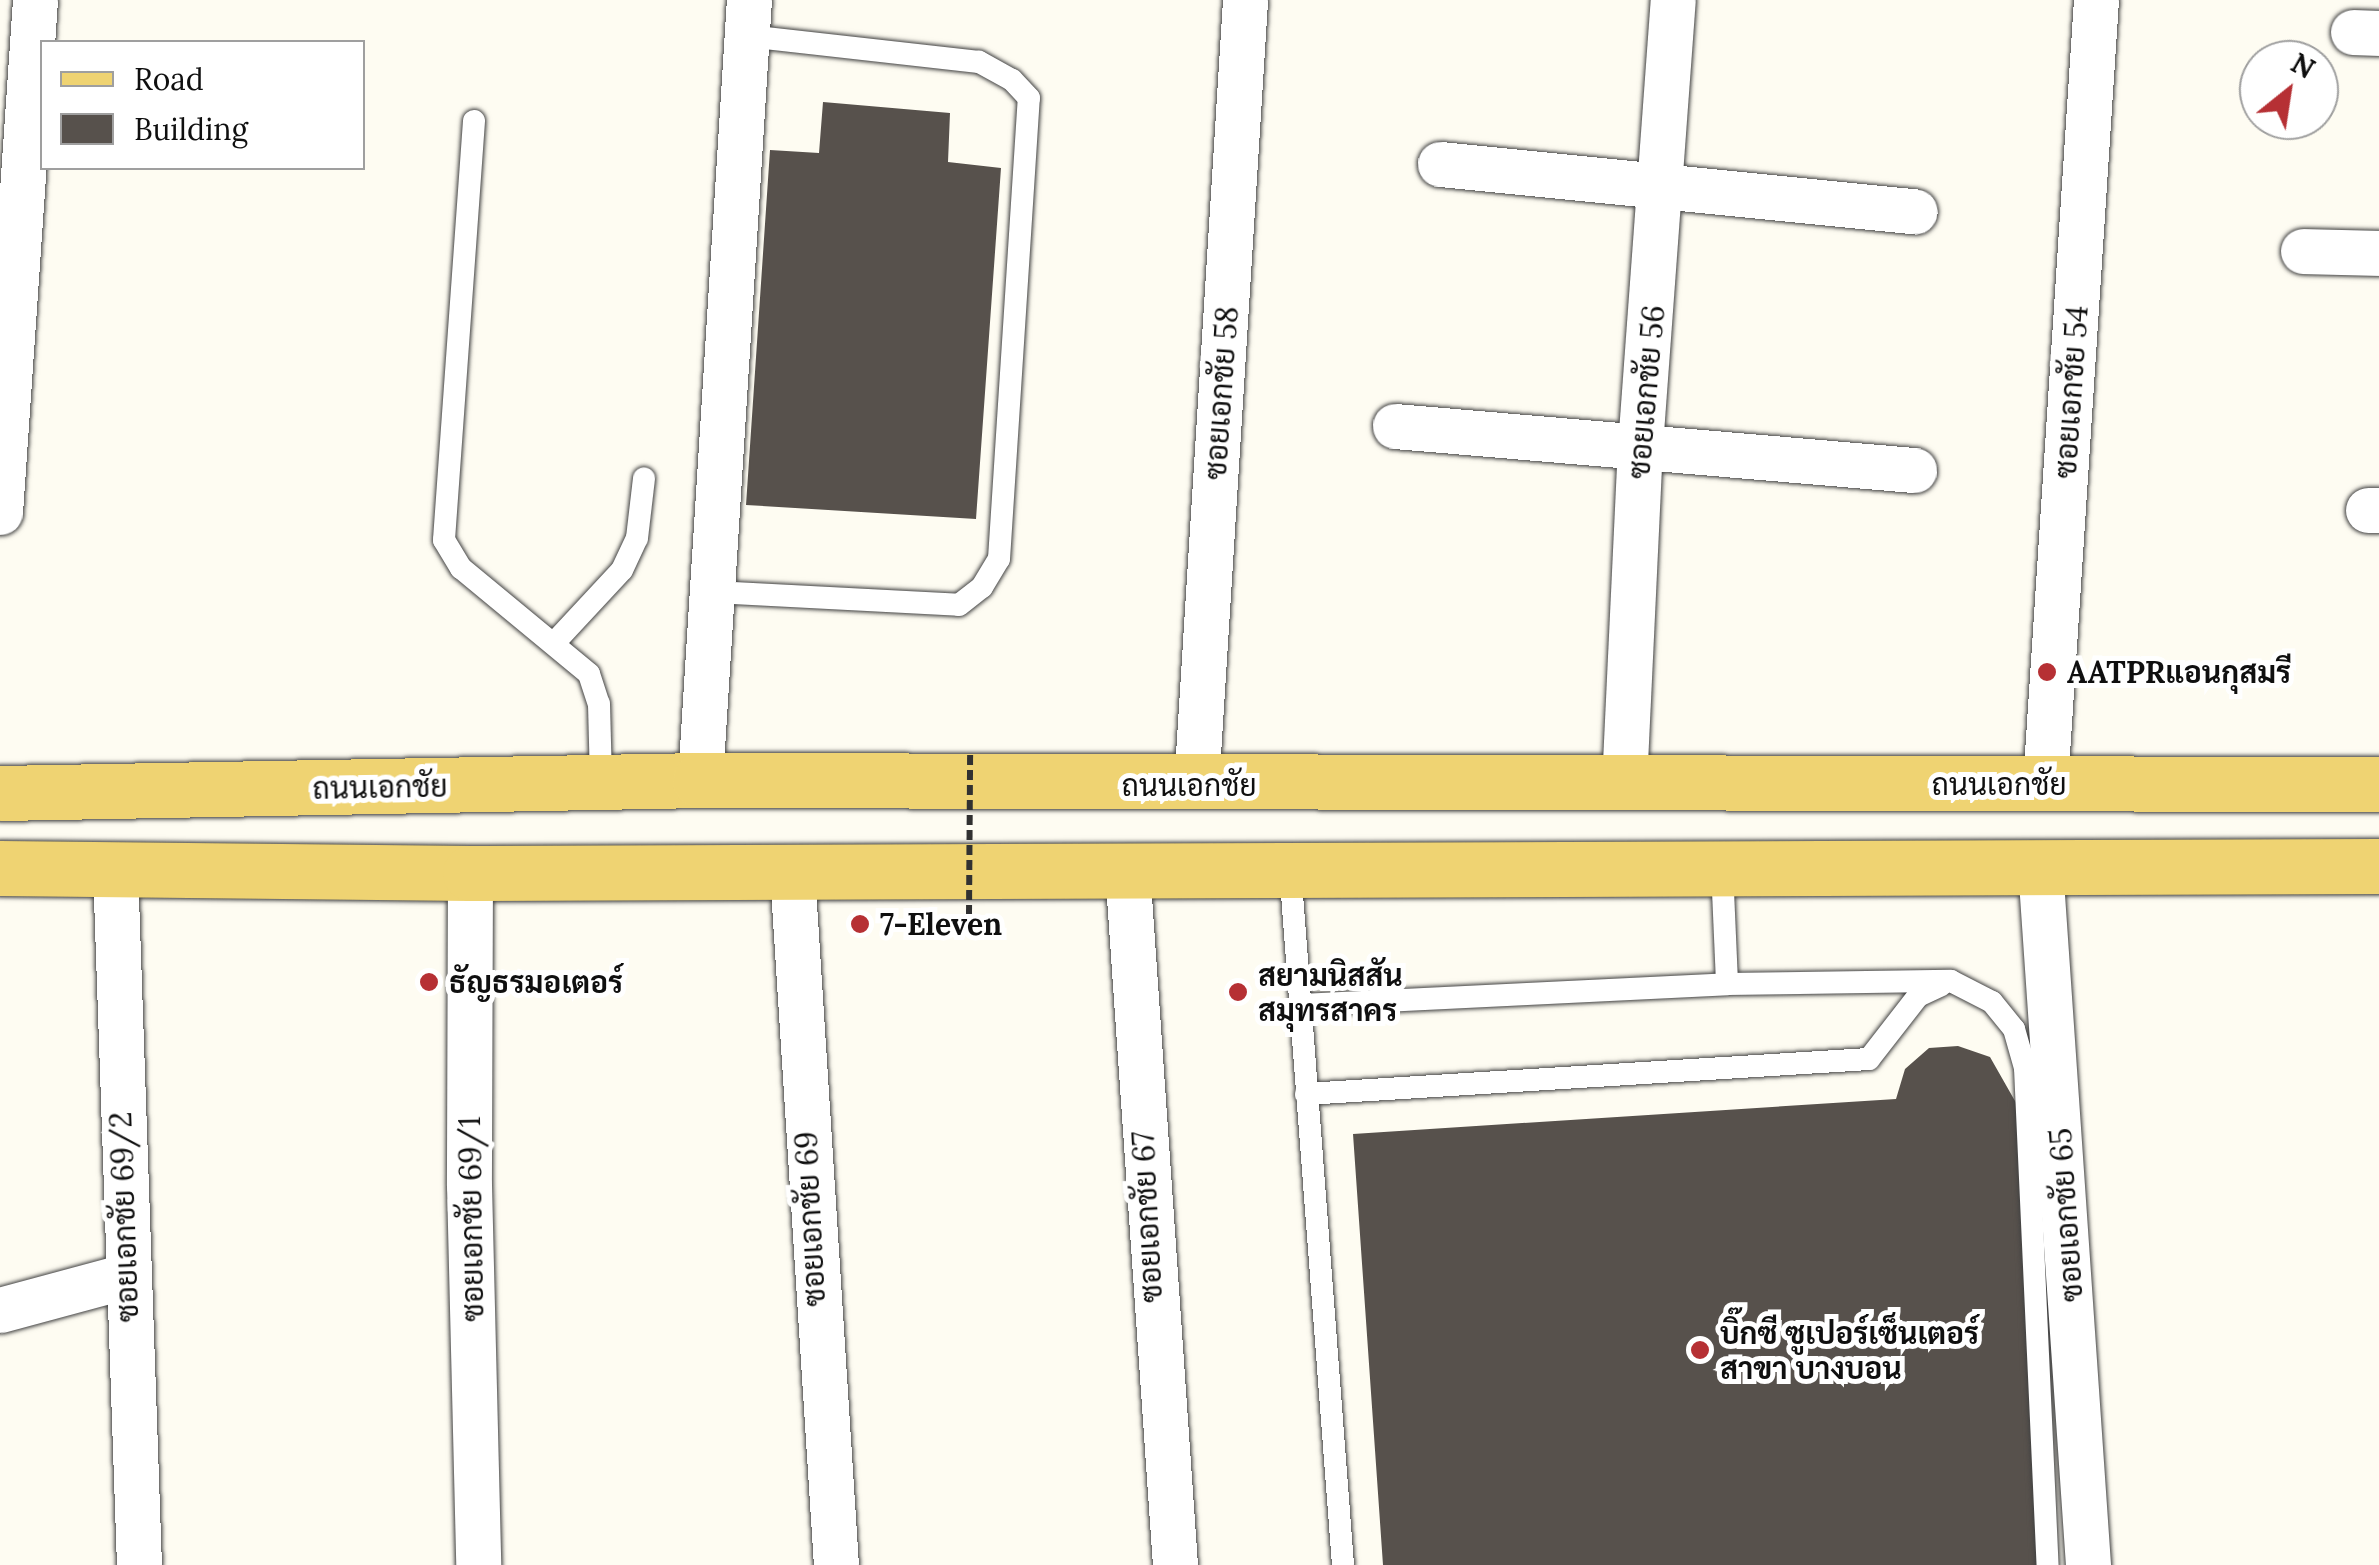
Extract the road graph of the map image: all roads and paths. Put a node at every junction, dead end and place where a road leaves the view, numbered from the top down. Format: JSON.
{"nodes":[{"id":1,"x":35,"y":0,"type":"edge"},
{"id":2,"x":1245,"y":0,"type":"edge"},
{"id":3,"x":1673,"y":0,"type":"edge"},
{"id":4,"x":2096,"y":0,"type":"edge"},
{"id":5,"x":748,"y":18,"type":"edge"},
{"id":6,"x":474,"y":121,"type":"dead end"},
{"id":7,"x":1440,"y":164,"type":"dead end"},
{"id":8,"x":1664,"y":181,"type":"junction"},
{"id":9,"x":1915,"y":211,"type":"dead end"},
{"id":10,"x":2304,"y":252,"type":"dead end"},
{"id":11,"x":2379,"y":252,"type":"edge"},
{"id":12,"x":1395,"y":426,"type":"dead end"},
{"id":13,"x":1640,"y":446,"type":"junction"},
{"id":14,"x":1914,"y":470,"type":"dead end"},
{"id":15,"x":644,"y":478,"type":"dead end"},
{"id":16,"x":0,"y":512,"type":"edge"},
{"id":17,"x":714,"y":592,"type":"junction"},
{"id":18,"x":555,"y":642,"type":"junction"},
{"id":19,"x":970,"y":755,"type":"dead end"},
{"id":20,"x":700,"y":780,"type":"junction"},
{"id":21,"x":601,"y":783,"type":"junction"},
{"id":22,"x":1624,"y":784,"type":"junction"},
{"id":23,"x":2046,"y":784,"type":"junction"},
{"id":24,"x":2379,"y":784,"type":"edge"},
{"id":25,"x":1196,"y":786,"type":"junction"},
{"id":26,"x":0,"y":793,"type":"edge"},
{"id":27,"x":1721,"y":865,"type":"junction"},
{"id":28,"x":2040,"y":866,"type":"junction"},
{"id":29,"x":2379,"y":866,"type":"edge"},
{"id":30,"x":0,"y":868,"type":"edge"},
{"id":31,"x":115,"y":868,"type":"junction"},
{"id":32,"x":1127,"y":868,"type":"junction"},
{"id":33,"x":1290,"y":868,"type":"junction"},
{"id":34,"x":792,"y":872,"type":"junction"},
{"id":35,"x":470,"y":873,"type":"junction"},
{"id":36,"x":969,"y":914,"type":"dead end"},
{"id":37,"x":1951,"y":981,"type":"junction"},
{"id":38,"x":1727,"y":984,"type":"junction"},
{"id":39,"x":1301,"y":1005,"type":"junction"},
{"id":40,"x":1306,"y":1094,"type":"junction"},
{"id":41,"x":126,"y":1276,"type":"junction"},
{"id":42,"x":0,"y":1310,"type":"edge"},
{"id":43,"x":139,"y":1565,"type":"edge"},
{"id":44,"x":478,"y":1565,"type":"edge"},
{"id":45,"x":836,"y":1565,"type":"edge"},
{"id":46,"x":1175,"y":1565,"type":"edge"},
{"id":47,"x":1343,"y":1565,"type":"edge"},
{"id":48,"x":2048,"y":1565,"type":"edge"},
{"id":49,"x":2088,"y":1565,"type":"edge"}],
"edges":[{"from":1,"to":16,"type":"street"},
{"from":2,"to":25,"type":"street","name":"ซอยเอกชัย 58"},
{"from":3,"to":8,"type":"street","name":"ซอยเอกชัย 56"},
{"from":4,"to":23,"type":"street","name":"ซอยเอกชัย 54"},
{"from":5,"to":17,"type":"street"},
{"from":5,"to":17,"type":"lane"},
{"from":6,"to":18,"type":"lane"},
{"from":7,"to":8,"type":"street"},
{"from":8,"to":9,"type":"street"},
{"from":8,"to":13,"type":"street","name":"ซอยเอกชัย 56"},
{"from":10,"to":11,"type":"street"},
{"from":12,"to":13,"type":"street"},
{"from":13,"to":14,"type":"street"},
{"from":13,"to":22,"type":"street","name":"ซอยเอกชัย 56"},
{"from":15,"to":18,"type":"lane"},
{"from":17,"to":20,"type":"street"},
{"from":18,"to":21,"type":"lane"},
{"from":19,"to":36,"type":"path","bridge":true},
{"from":20,"to":21,"type":"main road","name":"ถนนเอกชัย"},
{"from":20,"to":25,"type":"main road","name":"ถนนเอกชัย"},
{"from":21,"to":26,"type":"main road","name":"ถนนเอกชัย"},
{"from":22,"to":23,"type":"main road","name":"ถนนเอกชัย"},
{"from":22,"to":25,"type":"main road","name":"ถนนเอกชัย"},
{"from":23,"to":24,"type":"main road","name":"ถนนเอกชัย"},
{"from":27,"to":28,"type":"main road"},
{"from":27,"to":33,"type":"main road"},
{"from":27,"to":38,"type":"lane"},
{"from":28,"to":29,"type":"main road"},
{"from":28,"to":49,"type":"street","name":"ซอยเอกชัย 65"},
{"from":30,"to":31,"type":"main road"},
{"from":31,"to":35,"type":"main road"},
{"from":31,"to":41,"type":"street","name":"ซอยเอกชัย 69/2"},
{"from":32,"to":33,"type":"main road"},
{"from":32,"to":34,"type":"main road"},
{"from":32,"to":46,"type":"street","name":"ซอยเอกชัย 67"},
{"from":33,"to":39,"type":"lane"},
{"from":34,"to":35,"type":"main road"},
{"from":34,"to":45,"type":"street","name":"ซอยเอกชัย 69"},
{"from":35,"to":44,"type":"street","name":"ซอยเอกชัย 69/1"},
{"from":37,"to":38,"type":"lane"},
{"from":37,"to":40,"type":"lane"},
{"from":37,"to":48,"type":"lane"},
{"from":38,"to":39,"type":"lane"},
{"from":39,"to":40,"type":"lane"},
{"from":40,"to":47,"type":"lane"},
{"from":41,"to":42,"type":"street"},
{"from":41,"to":43,"type":"street","name":"ซอยเอกชัย 69/2"}]}
